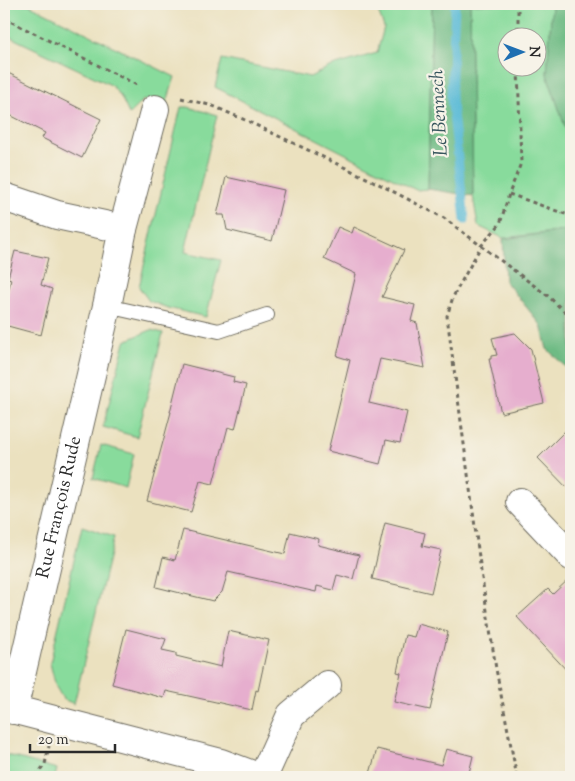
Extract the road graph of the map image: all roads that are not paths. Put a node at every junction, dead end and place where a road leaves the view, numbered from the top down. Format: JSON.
{"nodes":[{"id":1,"x":159,"y":98,"type":"road end"},
{"id":2,"x":4,"y":197,"type":"edge"},
{"id":3,"x":123,"y":229,"type":"junction"},
{"id":4,"x":107,"y":306,"type":"junction"},
{"id":5,"x":267,"y":315,"type":"dead end"},
{"id":6,"x":520,"y":502,"type":"dead end"},
{"id":7,"x":571,"y":556,"type":"edge"},
{"id":8,"x":328,"y":685,"type":"dead end"},
{"id":9,"x":8,"y":709,"type":"edge"},
{"id":10,"x":258,"y":777,"type":"edge"},
{"id":11,"x":263,"y":777,"type":"edge"}],
"edges":[{"from":1,"to":3,"type":"street","name":"Rue François Rude"},
{"from":2,"to":3,"type":"street"},
{"from":3,"to":4,"type":"street","name":"Rue François Rude"},
{"from":4,"to":5,"type":"lane"},
{"from":4,"to":9,"type":"street","name":"Rue François Rude"},
{"from":6,"to":7,"type":"street"},
{"from":8,"to":11,"type":"street"},
{"from":9,"to":10,"type":"street"}]}
